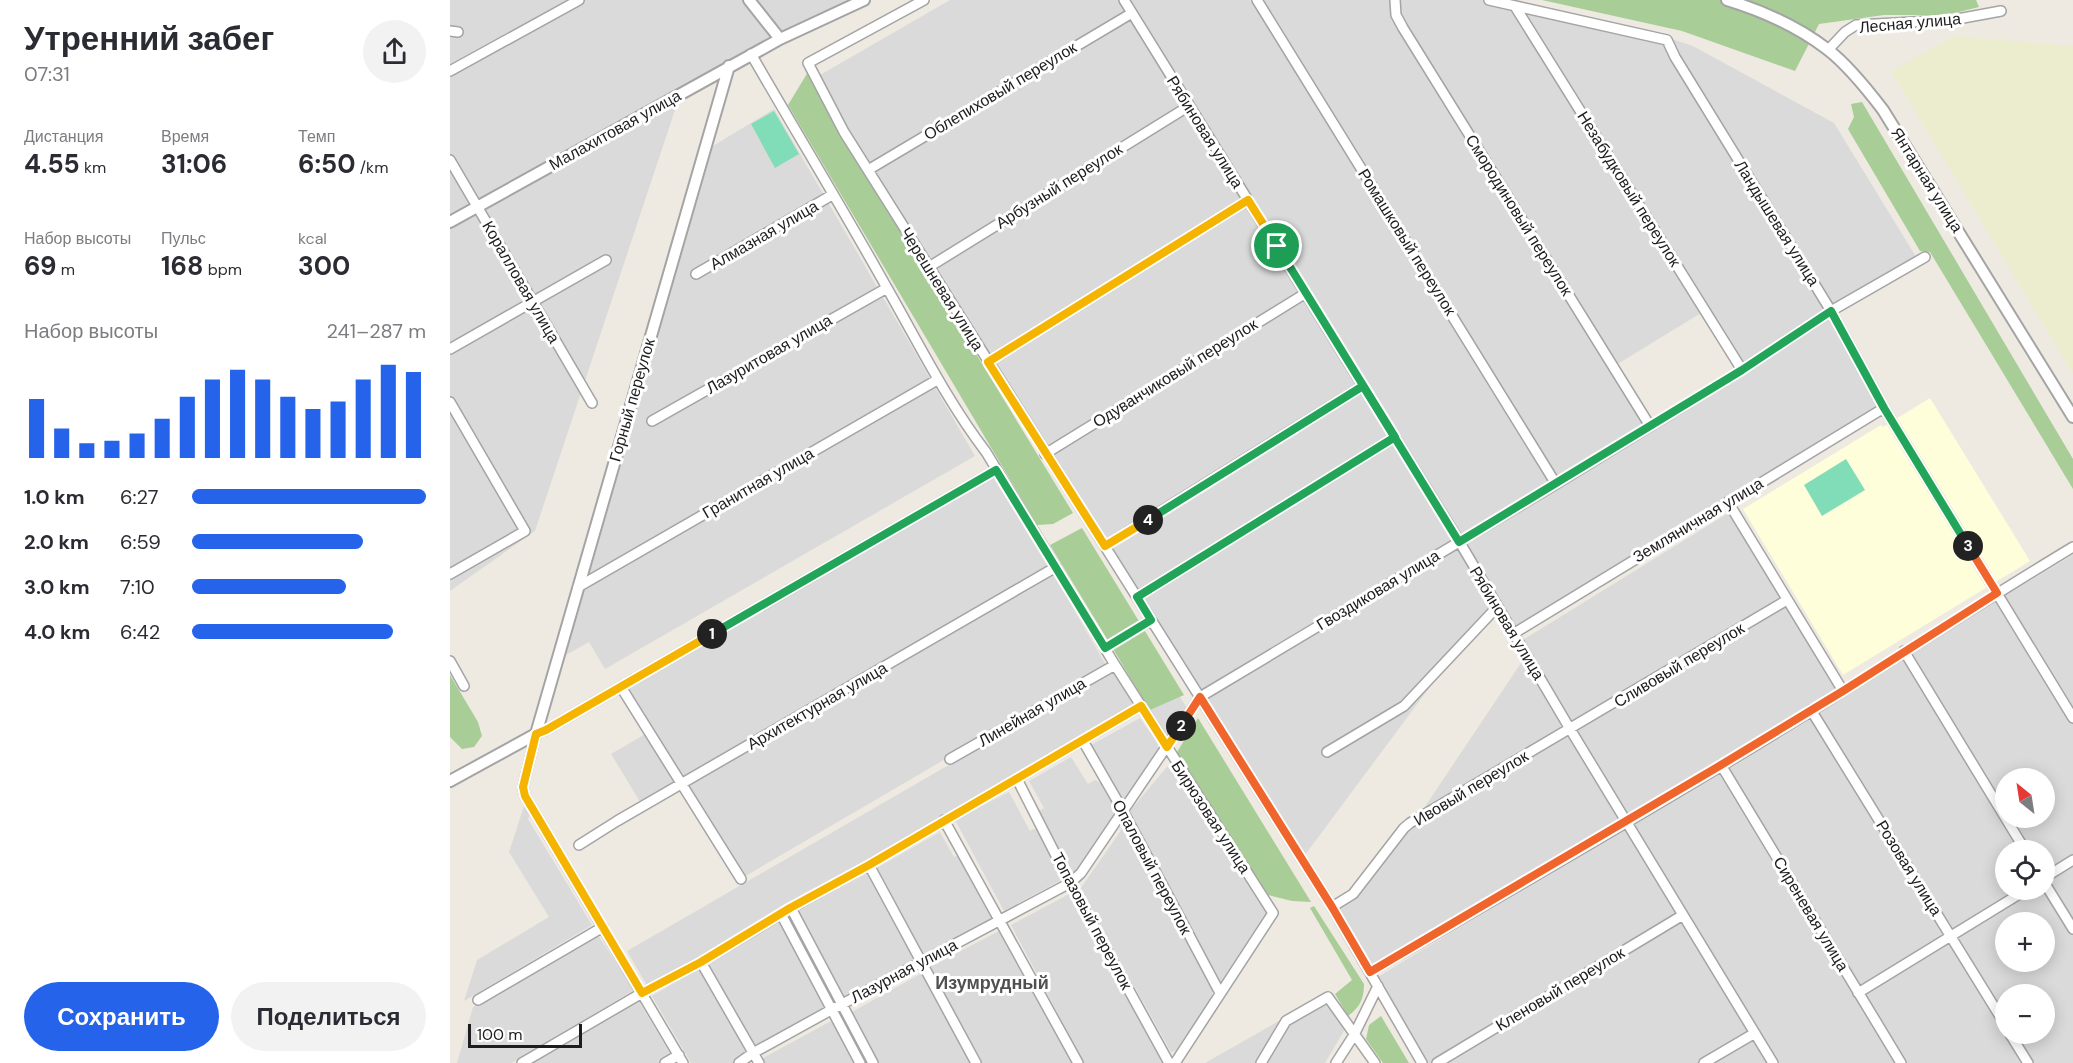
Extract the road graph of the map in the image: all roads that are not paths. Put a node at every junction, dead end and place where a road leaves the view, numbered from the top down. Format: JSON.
{"nodes":[{"id":1,"x":579,"y":0,"type":"edge"},
{"id":2,"x":749,"y":0,"type":"edge"},
{"id":3,"x":864,"y":0,"type":"edge"},
{"id":4,"x":924,"y":0,"type":"edge"},
{"id":5,"x":1124,"y":0,"type":"edge"},
{"id":6,"x":1257,"y":0,"type":"edge"},
{"id":7,"x":1395,"y":0,"type":"edge"},
{"id":8,"x":1489,"y":0,"type":"edge"},
{"id":9,"x":1727,"y":0,"type":"edge"},
{"id":10,"x":1516,"y":8,"type":"junction"},
{"id":11,"x":2001,"y":11,"type":"dead end"},
{"id":12,"x":1132,"y":13,"type":"junction"},
{"id":13,"x":780,"y":39,"type":"junction"},
{"id":14,"x":1828,"y":50,"type":"junction"},
{"id":15,"x":751,"y":54,"type":"junction"},
{"id":16,"x":729,"y":66,"type":"junction"},
{"id":17,"x":450,"y":71,"type":"edge"},
{"id":18,"x":1189,"y":106,"type":"junction"},
{"id":19,"x":450,"y":160,"type":"edge"},
{"id":20,"x":868,"y":170,"type":"junction"},
{"id":21,"x":832,"y":195,"type":"junction"},
{"id":22,"x":1248,"y":200,"type":"junction"},
{"id":23,"x":477,"y":207,"type":"junction"},
{"id":24,"x":450,"y":222,"type":"edge"},
{"id":25,"x":1925,"y":257,"type":"dead end"},
{"id":26,"x":606,"y":260,"type":"dead end"},
{"id":27,"x":929,"y":267,"type":"junction"},
{"id":28,"x":696,"y":274,"type":"dead end"},
{"id":29,"x":887,"y":288,"type":"junction"},
{"id":30,"x":1305,"y":293,"type":"junction"},
{"id":31,"x":533,"y":302,"type":"junction"},
{"id":32,"x":1831,"y":311,"type":"junction"},
{"id":33,"x":450,"y":349,"type":"edge"},
{"id":34,"x":988,"y":362,"type":"junction"},
{"id":35,"x":1742,"y":370,"type":"junction"},
{"id":36,"x":938,"y":380,"type":"junction"},
{"id":37,"x":1363,"y":386,"type":"junction"},
{"id":38,"x":450,"y":402,"type":"edge"},
{"id":39,"x":592,"y":403,"type":"dead end"},
{"id":40,"x":1884,"y":408,"type":"junction"},
{"id":41,"x":2073,"y":417,"type":"edge"},
{"id":42,"x":652,"y":421,"type":"dead end"},
{"id":43,"x":1650,"y":426,"type":"junction"},
{"id":44,"x":1395,"y":437,"type":"junction"},
{"id":45,"x":1045,"y":454,"type":"junction"},
{"id":46,"x":996,"y":470,"type":"junction"},
{"id":47,"x":1556,"y":484,"type":"junction"},
{"id":48,"x":1728,"y":502,"type":"junction"},
{"id":49,"x":1459,"y":542,"type":"junction"},
{"id":50,"x":1105,"y":546,"type":"junction"},
{"id":51,"x":2073,"y":547,"type":"edge"},
{"id":52,"x":1056,"y":567,"type":"junction"},
{"id":53,"x":450,"y":574,"type":"edge"},
{"id":54,"x":578,"y":587,"type":"junction"},
{"id":55,"x":1997,"y":593,"type":"junction"},
{"id":56,"x":1137,"y":597,"type":"junction"},
{"id":57,"x":1787,"y":600,"type":"junction"},
{"id":58,"x":1497,"y":607,"type":"junction"},
{"id":59,"x":1151,"y":620,"type":"junction"},
{"id":60,"x":1513,"y":634,"type":"junction"},
{"id":61,"x":1105,"y":648,"type":"junction"},
{"id":62,"x":1904,"y":651,"type":"junction"},
{"id":63,"x":450,"y":661,"type":"edge"},
{"id":64,"x":1115,"y":664,"type":"junction"},
{"id":65,"x":464,"y":686,"type":"dead end"},
{"id":66,"x":621,"y":687,"type":"junction"},
{"id":67,"x":1843,"y":691,"type":"junction"},
{"id":68,"x":1200,"y":697,"type":"junction"},
{"id":69,"x":1141,"y":706,"type":"junction"},
{"id":70,"x":1811,"y":710,"type":"junction"},
{"id":71,"x":2073,"y":718,"type":"edge"},
{"id":72,"x":1570,"y":729,"type":"junction"},
{"id":73,"x":536,"y":734,"type":"junction"},
{"id":74,"x":1083,"y":741,"type":"junction"},
{"id":75,"x":1167,"y":747,"type":"junction"},
{"id":76,"x":1327,"y":752,"type":"dead end"},
{"id":77,"x":950,"y":759,"type":"dead end"},
{"id":78,"x":1721,"y":765,"type":"junction"},
{"id":79,"x":1017,"y":779,"type":"junction"},
{"id":80,"x":450,"y":781,"type":"edge"},
{"id":81,"x":682,"y":785,"type":"junction"},
{"id":82,"x":1122,"y":809,"type":"junction"},
{"id":83,"x":944,"y":820,"type":"junction"},
{"id":84,"x":1627,"y":822,"type":"junction"},
{"id":85,"x":2019,"y":840,"type":"edge"},
{"id":86,"x":579,"y":845,"type":"dead end"},
{"id":87,"x":2073,"y":860,"type":"edge"},
{"id":88,"x":869,"y":865,"type":"junction"},
{"id":89,"x":2055,"y":872,"type":"edge"},
{"id":90,"x":741,"y":879,"type":"dead end"},
{"id":91,"x":1070,"y":882,"type":"junction"},
{"id":92,"x":2055,"y":899,"type":"edge"},
{"id":93,"x":2009,"y":900,"type":"edge"},
{"id":94,"x":1332,"y":907,"type":"junction"},
{"id":95,"x":790,"y":908,"type":"junction"},
{"id":96,"x":781,"y":914,"type":"junction"},
{"id":97,"x":1683,"y":915,"type":"junction"},
{"id":98,"x":999,"y":920,"type":"junction"},
{"id":99,"x":603,"y":927,"type":"junction"},
{"id":100,"x":2073,"y":929,"type":"edge"},
{"id":101,"x":1950,"y":935,"type":"junction"},
{"id":102,"x":701,"y":962,"type":"junction"},
{"id":103,"x":922,"y":962,"type":"junction"},
{"id":104,"x":1370,"y":972,"type":"junction"},
{"id":105,"x":1378,"y":986,"type":"junction"},
{"id":106,"x":642,"y":993,"type":"junction"},
{"id":107,"x":1220,"y":993,"type":"junction"},
{"id":108,"x":1858,"y":993,"type":"junction"},
{"id":109,"x":478,"y":1000,"type":"dead end"},
{"id":110,"x":842,"y":1004,"type":"junction"},
{"id":111,"x":1995,"y":1008,"type":"edge"},
{"id":112,"x":831,"y":1010,"type":"junction"},
{"id":113,"x":1755,"y":1033,"type":"junction"},
{"id":114,"x":1354,"y":1035,"type":"junction"},
{"id":115,"x":2016,"y":1044,"type":"edge"},
{"id":116,"x":753,"y":1053,"type":"junction"},
{"id":117,"x":681,"y":1059,"type":"edge"},
{"id":118,"x":522,"y":1063,"type":"edge"},
{"id":119,"x":664,"y":1063,"type":"edge"},
{"id":120,"x":739,"y":1063,"type":"edge"},
{"id":121,"x":759,"y":1063,"type":"edge"},
{"id":122,"x":860,"y":1063,"type":"edge"},
{"id":123,"x":873,"y":1063,"type":"edge"},
{"id":124,"x":976,"y":1063,"type":"edge"},
{"id":125,"x":1078,"y":1063,"type":"edge"},
{"id":126,"x":1168,"y":1063,"type":"edge"},
{"id":127,"x":1175,"y":1063,"type":"edge"},
{"id":128,"x":1261,"y":1063,"type":"edge"},
{"id":129,"x":1336,"y":1063,"type":"edge"},
{"id":130,"x":1375,"y":1063,"type":"edge"},
{"id":131,"x":1422,"y":1063,"type":"edge"},
{"id":132,"x":1437,"y":1063,"type":"edge"},
{"id":133,"x":1704,"y":1063,"type":"edge"},
{"id":134,"x":1773,"y":1063,"type":"edge"},
{"id":135,"x":1901,"y":1063,"type":"edge"},
{"id":136,"x":2028,"y":1063,"type":"edge"}],
"edges":[{"from":1,"to":17,"type":"street"},
{"from":2,"to":13,"type":"street"},
{"from":3,"to":13,"type":"street","name":"Малахитовая улица"},
{"from":4,"to":20,"type":"street","name":"Черешневая улица"},
{"from":5,"to":12,"type":"street","name":"Рябиновая улица"},
{"from":6,"to":47,"type":"street","name":"Ромашковый переулок"},
{"from":7,"to":43,"type":"street","name":"Смородиновый переулок"},
{"from":8,"to":10,"type":"street","name":"Ландышевая улица"},
{"from":9,"to":14,"type":"street","name":"Янтарная улица"},
{"from":10,"to":32,"type":"street","name":"Ландышевая улица"},
{"from":10,"to":35,"type":"street","name":"Незабудковый переулок"},
{"from":11,"to":14,"type":"street","name":"Лесная улица"},
{"from":12,"to":18,"type":"street","name":"Рябиновая улица"},
{"from":12,"to":20,"type":"street","name":"Облепиховый переулок"},
{"from":13,"to":15,"type":"street","name":"Малахитовая улица"},
{"from":14,"to":41,"type":"street","name":"Янтарная улица"},
{"from":15,"to":16,"type":"street","name":"Малахитовая улица"},
{"from":15,"to":21,"type":"street","name":"Бирюзовая улица"},
{"from":16,"to":23,"type":"street","name":"Малахитовая улица"},
{"from":16,"to":54,"type":"street","name":"Горный переулок"},
{"from":18,"to":22,"type":"street","name":"Рябиновая улица"},
{"from":18,"to":27,"type":"street","name":"Арбузный переулок"},
{"from":19,"to":23,"type":"street","name":"Коралловая улица"},
{"from":20,"to":27,"type":"street","name":"Черешневая улица"},
{"from":21,"to":28,"type":"street","name":"Алмазная улица"},
{"from":21,"to":29,"type":"street","name":"Бирюзовая улица"},
{"from":22,"to":30,"type":"street","name":"Рябиновая улица"},
{"from":22,"to":34,"type":"street"},
{"from":23,"to":24,"type":"street","name":"Малахитовая улица"},
{"from":23,"to":31,"type":"street","name":"Коралловая улица"},
{"from":25,"to":32,"type":"street","name":"Гвоздиковая улица"},
{"from":26,"to":31,"type":"street"},
{"from":27,"to":34,"type":"street","name":"Черешневая улица"},
{"from":29,"to":36,"type":"street","name":"Бирюзовая улица"},
{"from":29,"to":42,"type":"street","name":"Лазуритовая улица"},
{"from":30,"to":37,"type":"street","name":"Рябиновая улица"},
{"from":30,"to":45,"type":"street","name":"Одуванчиковый переулок"},
{"from":31,"to":33,"type":"street"},
{"from":31,"to":39,"type":"street","name":"Коралловая улица"},
{"from":32,"to":35,"type":"street","name":"Гвоздиковая улица"},
{"from":32,"to":40,"type":"street","name":"Ландышевая улица"},
{"from":34,"to":45,"type":"street","name":"Черешневая улица"},
{"from":35,"to":43,"type":"street","name":"Гвоздиковая улица"},
{"from":36,"to":46,"type":"street","name":"Бирюзовая улица"},
{"from":36,"to":54,"type":"street","name":"Гранитная улица"},
{"from":37,"to":44,"type":"street","name":"Рябиновая улица"},
{"from":37,"to":50,"type":"street"},
{"from":38,"to":53,"type":"street"},
{"from":40,"to":48,"type":"street","name":"Земляничная улица"},
{"from":40,"to":55,"type":"street","name":"Ландышевая улица"},
{"from":43,"to":47,"type":"street","name":"Гвоздиковая улица"},
{"from":44,"to":49,"type":"street","name":"Рябиновая улица"},
{"from":44,"to":56,"type":"street"},
{"from":45,"to":50,"type":"street","name":"Черешневая улица"},
{"from":46,"to":52,"type":"street","name":"Бирюзовая улица"},
{"from":46,"to":66,"type":"street"},
{"from":47,"to":49,"type":"street","name":"Гвоздиковая улица"},
{"from":48,"to":57,"type":"street"},
{"from":48,"to":60,"type":"street","name":"Земляничная улица"},
{"from":49,"to":58,"type":"street","name":"Рябиновая улица"},
{"from":49,"to":68,"type":"street","name":"Гвоздиковая улица"},
{"from":50,"to":56,"type":"street","name":"Черешневая улица"},
{"from":51,"to":55,"type":"street"},
{"from":52,"to":61,"type":"street","name":"Бирюзовая улица"},
{"from":52,"to":81,"type":"street","name":"Архитектурная улица"},
{"from":54,"to":73,"type":"street","name":"Горный переулок"},
{"from":55,"to":62,"type":"street"},
{"from":55,"to":71,"type":"street","name":"Ландышевая улица"},
{"from":56,"to":59,"type":"street","name":"Черешневая улица"},
{"from":57,"to":67,"type":"street"},
{"from":57,"to":72,"type":"street","name":"Сливовый переулок"},
{"from":58,"to":60,"type":"street","name":"Рябиновая улица"},
{"from":58,"to":76,"type":"street"},
{"from":59,"to":61,"type":"street"},
{"from":59,"to":68,"type":"street","name":"Черешневая улица"},
{"from":60,"to":72,"type":"street","name":"Рябиновая улица"},
{"from":61,"to":64,"type":"street","name":"Бирюзовая улица"},
{"from":62,"to":67,"type":"street"},
{"from":62,"to":85,"type":"street"},
{"from":63,"to":65,"type":"street"},
{"from":64,"to":69,"type":"street","name":"Бирюзовая улица"},
{"from":64,"to":77,"type":"street","name":"Линейная улица"},
{"from":66,"to":73,"type":"street"},
{"from":66,"to":81,"type":"street"},
{"from":67,"to":70,"type":"street"},
{"from":68,"to":75,"type":"street"},
{"from":68,"to":94,"type":"street","name":"Черешневая улица"},
{"from":69,"to":74,"type":"street"},
{"from":69,"to":75,"type":"street","name":"Бирюзовая улица"},
{"from":70,"to":78,"type":"street"},
{"from":70,"to":101,"type":"street","name":"Розовая улица"},
{"from":72,"to":84,"type":"street","name":"Рябиновая улица"},
{"from":72,"to":94,"type":"street","name":"Ивовый переулок"},
{"from":73,"to":80,"type":"street"},
{"from":73,"to":99,"type":"street"},
{"from":74,"to":79,"type":"street"},
{"from":74,"to":82,"type":"street","name":"Опаловый переулок"},
{"from":75,"to":82,"type":"street"},
{"from":75,"to":107,"type":"street","name":"Бирюзовая улица"},
{"from":78,"to":84,"type":"street"},
{"from":78,"to":108,"type":"street","name":"Сиреневая улица"},
{"from":79,"to":83,"type":"street"},
{"from":79,"to":91,"type":"street","name":"Топазовый переулок"},
{"from":81,"to":86,"type":"street","name":"Архитектурная улица"},
{"from":81,"to":90,"type":"street"},
{"from":82,"to":91,"type":"street"},
{"from":82,"to":107,"type":"street","name":"Опаловый переулок"},
{"from":83,"to":88,"type":"street"},
{"from":83,"to":98,"type":"street"},
{"from":84,"to":97,"type":"street","name":"Рябиновая улица"},
{"from":84,"to":104,"type":"street"},
{"from":87,"to":89,"type":"street"},
{"from":88,"to":95,"type":"street"},
{"from":88,"to":103,"type":"street"},
{"from":91,"to":98,"type":"street","name":"Лазурная улица"},
{"from":91,"to":126,"type":"street","name":"Топазовый переулок"},
{"from":92,"to":100,"type":"street"},
{"from":93,"to":101,"type":"street"},
{"from":94,"to":104,"type":"street","name":"Черешневая улица"},
{"from":95,"to":96,"type":"street"},
{"from":95,"to":110,"type":"street"},
{"from":96,"to":102,"type":"street"},
{"from":96,"to":112,"type":"street"},
{"from":97,"to":113,"type":"street","name":"Рябиновая улица"},
{"from":97,"to":132,"type":"street","name":"Кленовый переулок"},
{"from":98,"to":103,"type":"street","name":"Лазурная улица"},
{"from":98,"to":125,"type":"street"},
{"from":99,"to":106,"type":"street"},
{"from":99,"to":109,"type":"street"},
{"from":101,"to":108,"type":"street"},
{"from":101,"to":111,"type":"street","name":"Розовая улица"},
{"from":102,"to":106,"type":"street"},
{"from":102,"to":116,"type":"street"},
{"from":103,"to":110,"type":"street","name":"Лазурная улица"},
{"from":103,"to":124,"type":"street"},
{"from":104,"to":105,"type":"street","name":"Черешневая улица"},
{"from":105,"to":114,"type":"street"},
{"from":105,"to":131,"type":"street","name":"Черешневая улица"},
{"from":106,"to":117,"type":"street"},
{"from":106,"to":118,"type":"street"},
{"from":107,"to":127,"type":"street"},
{"from":108,"to":135,"type":"street","name":"Сиреневая улица"},
{"from":110,"to":112,"type":"street","name":"Лазурная улица"},
{"from":110,"to":123,"type":"street"},
{"from":112,"to":116,"type":"street","name":"Лазурная улица"},
{"from":112,"to":122,"type":"street"},
{"from":113,"to":133,"type":"street"},
{"from":113,"to":134,"type":"street","name":"Рябиновая улица"},
{"from":114,"to":128,"type":"street"},
{"from":114,"to":129,"type":"street"},
{"from":114,"to":130,"type":"street"},
{"from":115,"to":136,"type":"street"},
{"from":116,"to":120,"type":"street","name":"Лазурная улица"},
{"from":116,"to":121,"type":"street"},
{"from":117,"to":119,"type":"street"}]}
